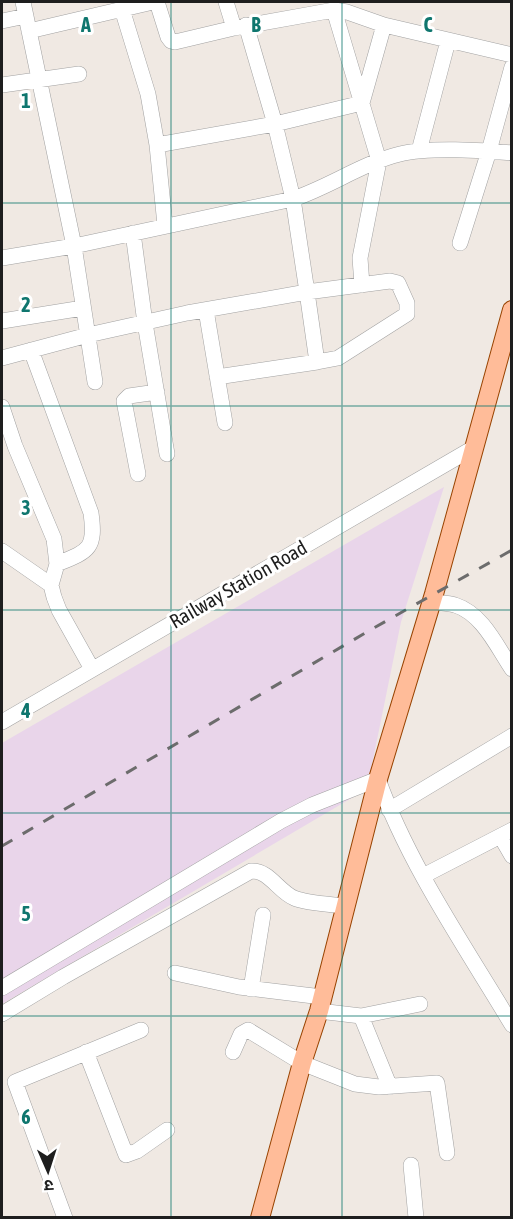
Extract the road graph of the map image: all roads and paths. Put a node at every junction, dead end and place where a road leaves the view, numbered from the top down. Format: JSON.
{"nodes":[{"id":1,"x":155,"y":2,"type":"edge"},
{"id":2,"x":226,"y":2,"type":"edge"},
{"id":3,"x":122,"y":9,"type":"junction"},
{"id":4,"x":334,"y":10,"type":"junction"},
{"id":5,"x":26,"y":16,"type":"edge"},
{"id":6,"x":2,"y":21,"type":"edge"},
{"id":7,"x":384,"y":25,"type":"junction"},
{"id":8,"x":240,"y":27,"type":"junction"},
{"id":9,"x":448,"y":41,"type":"junction"},
{"id":10,"x":512,"y":56,"type":"edge"},
{"id":11,"x":512,"y":67,"type":"edge"},
{"id":12,"x":79,"y":74,"type":"dead end"},
{"id":13,"x":39,"y":79,"type":"junction"},
{"id":14,"x":2,"y":85,"type":"edge"},
{"id":15,"x":362,"y":103,"type":"junction"},
{"id":16,"x":275,"y":124,"type":"junction"},
{"id":17,"x":157,"y":145,"type":"junction"},
{"id":18,"x":419,"y":151,"type":"junction"},
{"id":19,"x":489,"y":151,"type":"junction"},
{"id":20,"x":512,"y":153,"type":"edge"},
{"id":21,"x":379,"y":160,"type":"junction"},
{"id":22,"x":293,"y":199,"type":"junction"},
{"id":23,"x":165,"y":225,"type":"junction"},
{"id":24,"x":134,"y":232,"type":"junction"},
{"id":25,"x":460,"y":243,"type":"dead end"},
{"id":26,"x":74,"y":246,"type":"junction"},
{"id":27,"x":2,"y":258,"type":"edge"},
{"id":28,"x":362,"y":285,"type":"junction"},
{"id":29,"x":307,"y":292,"type":"junction"},
{"id":30,"x":84,"y":308,"type":"junction"},
{"id":31,"x":206,"y":310,"type":"junction"},
{"id":32,"x":512,"y":310,"type":"edge"},
{"id":33,"x":2,"y":321,"type":"edge"},
{"id":34,"x":145,"y":323,"type":"junction"},
{"id":35,"x":88,"y":335,"type":"junction"},
{"id":36,"x":31,"y":350,"type":"junction"},
{"id":37,"x":2,"y":358,"type":"edge"},
{"id":38,"x":317,"y":362,"type":"junction"},
{"id":39,"x":217,"y":377,"type":"junction"},
{"id":40,"x":95,"y":382,"type":"dead end"},
{"id":41,"x":157,"y":392,"type":"junction"},
{"id":42,"x":2,"y":407,"type":"edge"},
{"id":43,"x":225,"y":423,"type":"dead end"},
{"id":44,"x":475,"y":447,"type":"junction"},
{"id":45,"x":167,"y":454,"type":"dead end"},
{"id":46,"x":138,"y":474,"type":"dead end"},
{"id":47,"x":2,"y":551,"type":"edge"},
{"id":48,"x":57,"y":564,"type":"junction"},
{"id":49,"x":51,"y":585,"type":"junction"},
{"id":50,"x":432,"y":602,"type":"junction"},
{"id":51,"x":92,"y":669,"type":"junction"},
{"id":52,"x":512,"y":669,"type":"edge"},
{"id":53,"x":2,"y":722,"type":"edge"},
{"id":54,"x":512,"y":736,"type":"edge"},
{"id":55,"x":378,"y":779,"type":"junction"},
{"id":56,"x":389,"y":810,"type":"junction"},
{"id":57,"x":506,"y":834,"type":"edge"},
{"id":58,"x":512,"y":856,"type":"edge"},
{"id":59,"x":423,"y":876,"type":"junction"},
{"id":60,"x":346,"y":906,"type":"junction"},
{"id":61,"x":263,"y":915,"type":"dead end"},
{"id":62,"x":175,"y":973,"type":"dead end"},
{"id":63,"x":2,"y":988,"type":"edge"},
{"id":64,"x":251,"y":989,"type":"junction"},
{"id":65,"x":321,"y":1004,"type":"junction"},
{"id":66,"x":420,"y":1004,"type":"dead end"},
{"id":67,"x":2,"y":1014,"type":"edge"},
{"id":68,"x":361,"y":1016,"type":"junction"},
{"id":69,"x":512,"y":1025,"type":"edge"},
{"id":70,"x":141,"y":1030,"type":"dead end"},
{"id":71,"x":86,"y":1052,"type":"junction"},
{"id":72,"x":233,"y":1052,"type":"dead end"},
{"id":73,"x":302,"y":1063,"type":"junction"},
{"id":74,"x":390,"y":1087,"type":"junction"},
{"id":75,"x":167,"y":1130,"type":"dead end"},
{"id":76,"x":447,"y":1153,"type":"dead end"},
{"id":77,"x":411,"y":1165,"type":"dead end"},
{"id":78,"x":65,"y":1218,"type":"edge"},
{"id":79,"x":260,"y":1218,"type":"edge"},
{"id":80,"x":416,"y":1218,"type":"edge"}],
"edges":[{"from":1,"to":3,"type":"street"},
{"from":1,"to":8,"type":"street"},
{"from":2,"to":8,"type":"street"},
{"from":3,"to":5,"type":"street"},
{"from":3,"to":17,"type":"street"},
{"from":4,"to":7,"type":"street"},
{"from":4,"to":8,"type":"street"},
{"from":4,"to":15,"type":"street"},
{"from":5,"to":6,"type":"street"},
{"from":5,"to":13,"type":"street"},
{"from":7,"to":9,"type":"street"},
{"from":7,"to":15,"type":"street"},
{"from":8,"to":16,"type":"street"},
{"from":9,"to":10,"type":"street"},
{"from":9,"to":18,"type":"street"},
{"from":11,"to":19,"type":"street"},
{"from":12,"to":13,"type":"street"},
{"from":13,"to":14,"type":"street"},
{"from":13,"to":26,"type":"street"},
{"from":15,"to":16,"type":"street"},
{"from":15,"to":21,"type":"street"},
{"from":16,"to":17,"type":"street"},
{"from":16,"to":22,"type":"street"},
{"from":17,"to":23,"type":"street"},
{"from":18,"to":19,"type":"street"},
{"from":18,"to":21,"type":"street"},
{"from":19,"to":20,"type":"street"},
{"from":19,"to":25,"type":"street"},
{"from":21,"to":22,"type":"street"},
{"from":21,"to":28,"type":"street"},
{"from":22,"to":23,"type":"street"},
{"from":22,"to":29,"type":"street"},
{"from":23,"to":24,"type":"street"},
{"from":24,"to":26,"type":"street"},
{"from":24,"to":34,"type":"street"},
{"from":26,"to":27,"type":"street"},
{"from":26,"to":30,"type":"street"},
{"from":28,"to":29,"type":"street"},
{"from":28,"to":38,"type":"street"},
{"from":29,"to":31,"type":"street"},
{"from":29,"to":38,"type":"street"},
{"from":30,"to":33,"type":"street"},
{"from":30,"to":35,"type":"street"},
{"from":31,"to":34,"type":"street"},
{"from":31,"to":39,"type":"street"},
{"from":32,"to":44,"type":"main road"},
{"from":34,"to":35,"type":"street"},
{"from":34,"to":41,"type":"street"},
{"from":35,"to":36,"type":"street"},
{"from":35,"to":40,"type":"street"},
{"from":36,"to":37,"type":"street"},
{"from":36,"to":48,"type":"street"},
{"from":38,"to":39,"type":"street"},
{"from":39,"to":43,"type":"street"},
{"from":41,"to":45,"type":"street"},
{"from":41,"to":46,"type":"street"},
{"from":42,"to":48,"type":"street"},
{"from":44,"to":50,"type":"main road"},
{"from":44,"to":51,"type":"street","name":"Railway Station Road"},
{"from":47,"to":49,"type":"street"},
{"from":48,"to":49,"type":"street"},
{"from":49,"to":51,"type":"street"},
{"from":50,"to":52,"type":"street"},
{"from":50,"to":55,"type":"main road"},
{"from":51,"to":53,"type":"street","name":"Railway Station Road"},
{"from":54,"to":56,"type":"street"},
{"from":55,"to":56,"type":"street"},
{"from":55,"to":60,"type":"main road"},
{"from":55,"to":63,"type":"street"},
{"from":56,"to":59,"type":"street"},
{"from":57,"to":58,"type":"street"},
{"from":57,"to":59,"type":"street"},
{"from":59,"to":69,"type":"street"},
{"from":60,"to":65,"type":"main road"},
{"from":60,"to":67,"type":"street"},
{"from":61,"to":64,"type":"street"},
{"from":62,"to":64,"type":"street"},
{"from":64,"to":65,"type":"street"},
{"from":65,"to":68,"type":"street"},
{"from":65,"to":73,"type":"main road"},
{"from":66,"to":68,"type":"street"},
{"from":68,"to":74,"type":"street"},
{"from":70,"to":71,"type":"street"},
{"from":71,"to":75,"type":"street"},
{"from":71,"to":78,"type":"street"},
{"from":72,"to":73,"type":"street"},
{"from":73,"to":74,"type":"street"},
{"from":73,"to":79,"type":"main road"},
{"from":74,"to":76,"type":"street"},
{"from":77,"to":80,"type":"street"}]}
